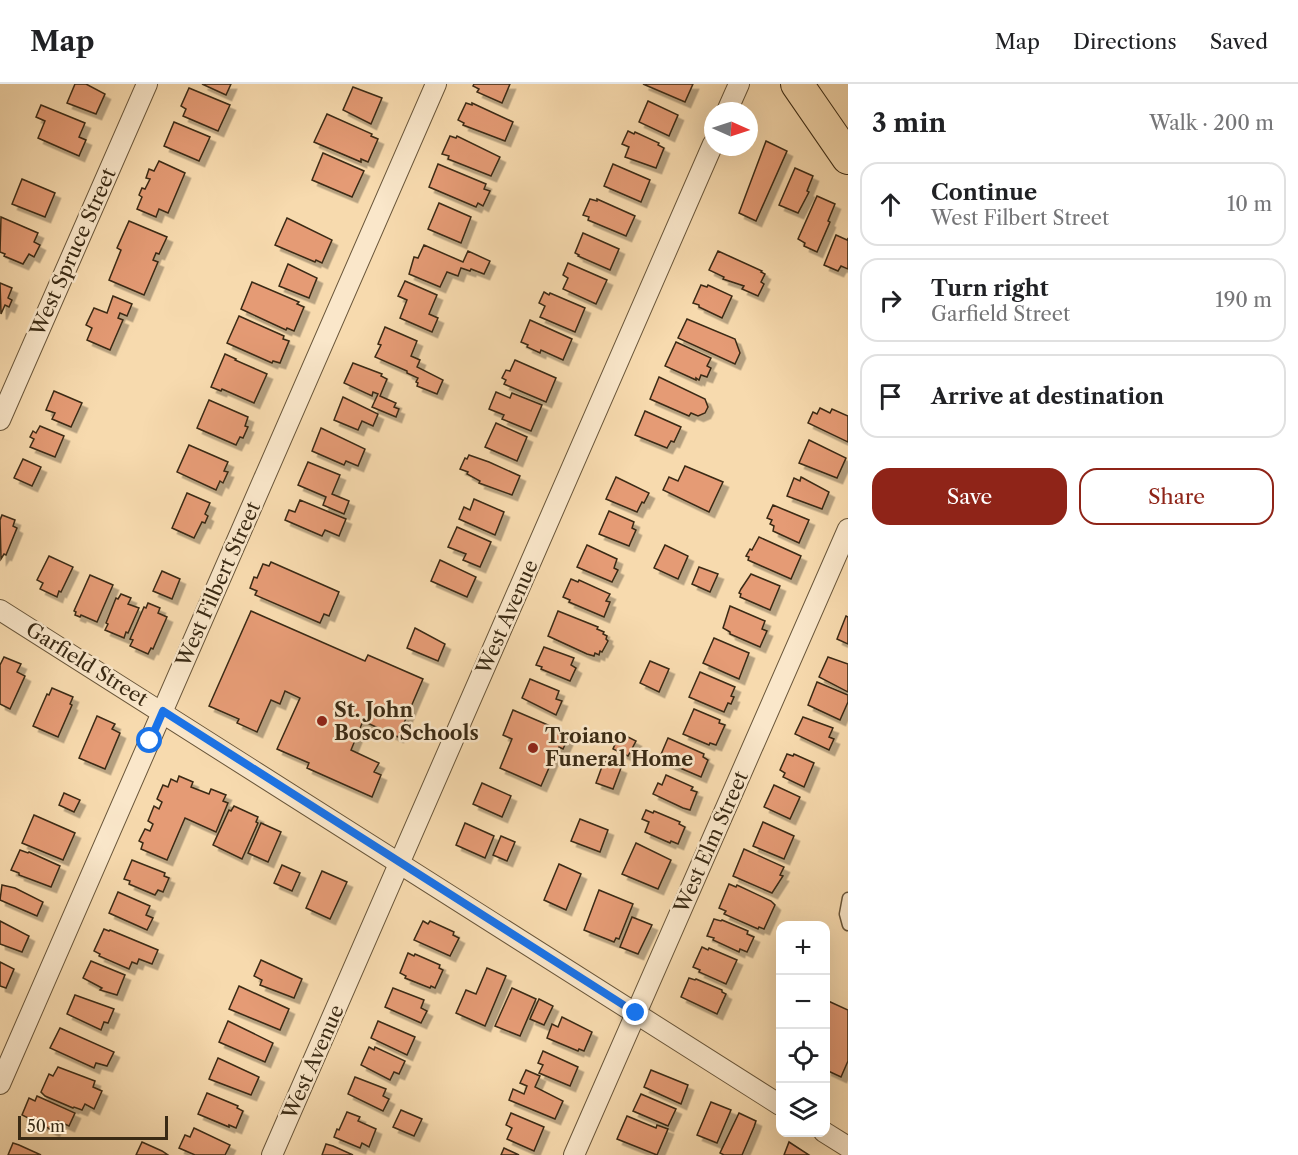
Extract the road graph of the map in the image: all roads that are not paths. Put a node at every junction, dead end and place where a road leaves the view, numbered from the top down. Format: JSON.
{"nodes":[{"id":1,"x":147,"y":84,"type":"edge"},
{"id":2,"x":436,"y":84,"type":"edge"},
{"id":3,"x":739,"y":84,"type":"edge"},
{"id":4,"x":796,"y":84,"type":"edge"},
{"id":5,"x":731,"y":102,"type":"edge"},
{"id":6,"x":708,"y":156,"type":"edge"},
{"id":7,"x":848,"y":158,"type":"edge"},
{"id":8,"x":0,"y":420,"type":"edge"},
{"id":9,"x":848,"y":529,"type":"edge"},
{"id":10,"x":0,"y":610,"type":"edge"},
{"id":11,"x":163,"y":711,"type":"junction"},
{"id":12,"x":400,"y":862,"type":"junction"},
{"id":13,"x":848,"y":898,"type":"edge"},
{"id":14,"x":848,"y":926,"type":"edge"},
{"id":15,"x":636,"y":1013,"type":"junction"},
{"id":16,"x":0,"y":1084,"type":"edge"},
{"id":17,"x":776,"y":1102,"type":"edge"},
{"id":18,"x":830,"y":1136,"type":"edge"},
{"id":19,"x":848,"y":1147,"type":"edge"},
{"id":20,"x":272,"y":1155,"type":"edge"},
{"id":21,"x":574,"y":1155,"type":"edge"}],
"edges":[{"from":1,"to":8,"type":"street","name":"West Spruce Street"},
{"from":2,"to":11,"type":"street","name":"West Filbert Street"},
{"from":3,"to":5,"type":"street"},
{"from":4,"to":7,"type":"main road"},
{"from":6,"to":12,"type":"street","name":"West Avenue"},
{"from":9,"to":15,"type":"street","name":"West Elm Street"},
{"from":10,"to":11,"type":"street","name":"Garfield Street"},
{"from":11,"to":12,"type":"street","name":"Garfield Street"},
{"from":11,"to":16,"type":"street","name":"West Filbert Street"},
{"from":12,"to":15,"type":"street","name":"Garfield Street"},
{"from":12,"to":20,"type":"street","name":"West Avenue"},
{"from":13,"to":14,"type":"lane"},
{"from":15,"to":17,"type":"street","name":"Garfield Street"},
{"from":15,"to":21,"type":"street","name":"West Elm Street"},
{"from":18,"to":19,"type":"street"}]}
